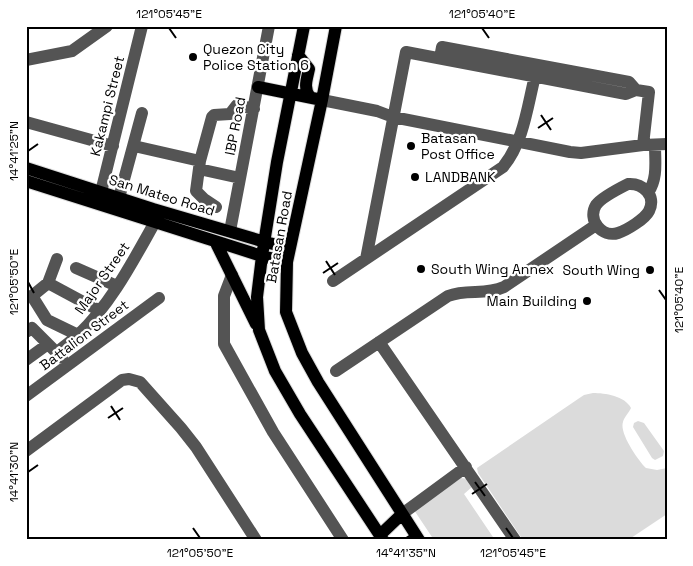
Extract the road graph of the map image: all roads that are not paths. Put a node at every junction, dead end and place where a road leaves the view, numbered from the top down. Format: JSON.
{"nodes":[{"id":1,"x":107,"y":26,"type":"edge"},
{"id":2,"x":142,"y":26,"type":"edge"},
{"id":3,"x":269,"y":26,"type":"edge"},
{"id":4,"x":304,"y":26,"type":"edge"},
{"id":5,"x":336,"y":26,"type":"edge"},
{"id":6,"x":298,"y":55,"type":"junction"},
{"id":7,"x":440,"y":58,"type":"junction"},
{"id":8,"x":26,"y":60,"type":"edge"},
{"id":9,"x":535,"y":76,"type":"junction"},
{"id":10,"x":258,"y":87,"type":"junction"},
{"id":11,"x":636,"y":90,"type":"junction"},
{"id":12,"x":290,"y":92,"type":"junction"},
{"id":13,"x":316,"y":98,"type":"junction"},
{"id":14,"x":254,"y":109,"type":"junction"},
{"id":15,"x":142,"y":113,"type":"dead end"},
{"id":16,"x":393,"y":117,"type":"junction"},
{"id":17,"x":26,"y":122,"type":"edge"},
{"id":18,"x":518,"y":143,"type":"junction"},
{"id":19,"x":655,"y":145,"type":"edge"},
{"id":20,"x":113,"y":146,"type":"junction"},
{"id":21,"x":134,"y":146,"type":"junction"},
{"id":22,"x":200,"y":165,"type":"junction"},
{"id":23,"x":26,"y":168,"type":"edge"},
{"id":24,"x":240,"y":178,"type":"junction"},
{"id":25,"x":26,"y":181,"type":"edge"},
{"id":26,"x":102,"y":192,"type":"junction"},
{"id":27,"x":648,"y":193,"type":"junction"},
{"id":28,"x":119,"y":198,"type":"junction"},
{"id":29,"x":216,"y":207,"type":"dead end"},
{"id":30,"x":155,"y":222,"type":"junction"},
{"id":31,"x":596,"y":225,"type":"junction"},
{"id":32,"x":230,"y":232,"type":"junction"},
{"id":33,"x":215,"y":241,"type":"junction"},
{"id":34,"x":265,"y":242,"type":"junction"},
{"id":35,"x":290,"y":248,"type":"junction"},
{"id":36,"x":262,"y":256,"type":"junction"},
{"id":37,"x":57,"y":259,"type":"dead end"},
{"id":38,"x":366,"y":259,"type":"junction"},
{"id":39,"x":287,"y":262,"type":"junction"},
{"id":40,"x":76,"y":268,"type":"dead end"},
{"id":41,"x":232,"y":275,"type":"junction"},
{"id":42,"x":333,"y":281,"type":"dead end"},
{"id":43,"x":48,"y":283,"type":"junction"},
{"id":44,"x":117,"y":286,"type":"junction"},
{"id":45,"x":159,"y":298,"type":"dead end"},
{"id":46,"x":100,"y":310,"type":"junction"},
{"id":47,"x":259,"y":330,"type":"junction"},
{"id":48,"x":26,"y":332,"type":"edge"},
{"id":49,"x":78,"y":335,"type":"junction"},
{"id":50,"x":380,"y":342,"type":"junction"},
{"id":51,"x":53,"y":348,"type":"junction"},
{"id":52,"x":26,"y":360,"type":"edge"},
{"id":53,"x":69,"y":365,"type":"junction"},
{"id":54,"x":336,"y":371,"type":"dead end"},
{"id":55,"x":26,"y":396,"type":"edge"},
{"id":56,"x":26,"y":452,"type":"edge"},
{"id":57,"x":466,"y":467,"type":"junction"},
{"id":58,"x":402,"y":514,"type":"junction"},
{"id":59,"x":379,"y":538,"type":"edge"},
{"id":60,"x":256,"y":540,"type":"edge"},
{"id":61,"x":343,"y":540,"type":"edge"},
{"id":62,"x":419,"y":540,"type":"edge"},
{"id":63,"x":515,"y":540,"type":"edge"}],
"edges":[{"from":1,"to":8,"type":"street"},
{"from":2,"to":20,"type":"street","name":"Kakampi Street"},
{"from":3,"to":10,"type":"street","name":"IBP Road"},
{"from":4,"to":6,"type":"main road","name":"Batasan Road"},
{"from":5,"to":13,"type":"main road","name":"Batasan Road"},
{"from":6,"to":12,"type":"main road","name":"Batasan Road"},
{"from":6,"to":13,"type":"main road"},
{"from":7,"to":9,"type":"street"},
{"from":7,"to":11,"type":"street"},
{"from":7,"to":16,"type":"street"},
{"from":9,"to":11,"type":"street"},
{"from":9,"to":18,"type":"street"},
{"from":10,"to":12,"type":"main road"},
{"from":10,"to":14,"type":"street","name":"IBP Road"},
{"from":11,"to":19,"type":"street"},
{"from":12,"to":13,"type":"main road"},
{"from":12,"to":34,"type":"main road","name":"Batasan Road"},
{"from":13,"to":16,"type":"street"},
{"from":13,"to":35,"type":"main road","name":"Batasan Road"},
{"from":14,"to":22,"type":"street"},
{"from":14,"to":24,"type":"street","name":"IBP Road"},
{"from":15,"to":21,"type":"street"},
{"from":16,"to":18,"type":"street"},
{"from":16,"to":38,"type":"street"},
{"from":17,"to":20,"type":"street"},
{"from":18,"to":19,"type":"street"},
{"from":18,"to":38,"type":"street"},
{"from":19,"to":27,"type":"street"},
{"from":20,"to":26,"type":"street","name":"Kakampi Street"},
{"from":21,"to":22,"type":"street"},
{"from":21,"to":28,"type":"street"},
{"from":22,"to":24,"type":"street"},
{"from":22,"to":29,"type":"street"},
{"from":23,"to":26,"type":"main road","name":"San Mateo Road"},
{"from":24,"to":32,"type":"street","name":"IBP Road"},
{"from":25,"to":30,"type":"main road","name":"San Mateo Road"},
{"from":26,"to":28,"type":"main road","name":"San Mateo Road"},
{"from":27,"to":31,"type":"street"},
{"from":27,"to":31,"type":"street"},
{"from":28,"to":32,"type":"main road","name":"San Mateo Road"},
{"from":30,"to":33,"type":"main road","name":"San Mateo Road"},
{"from":30,"to":44,"type":"street","name":"Major Street"},
{"from":31,"to":50,"type":"street"},
{"from":32,"to":34,"type":"main road","name":"San Mateo Road"},
{"from":33,"to":36,"type":"main road","name":"San Mateo Road"},
{"from":33,"to":41,"type":"main road"},
{"from":34,"to":35,"type":"main road","name":"San Mateo Road"},
{"from":34,"to":36,"type":"main road","name":"Batasan Road"},
{"from":35,"to":39,"type":"main road","name":"Batasan Road"},
{"from":36,"to":39,"type":"main road","name":"San Mateo Road"},
{"from":36,"to":47,"type":"main road","name":"Batasan Road"},
{"from":37,"to":43,"type":"street"},
{"from":38,"to":42,"type":"street"},
{"from":39,"to":58,"type":"main road","name":"Batasan Road"},
{"from":40,"to":44,"type":"street"},
{"from":41,"to":47,"type":"main road"},
{"from":41,"to":61,"type":"street"},
{"from":43,"to":46,"type":"street"},
{"from":43,"to":49,"type":"street"},
{"from":44,"to":46,"type":"street","name":"Major Street"},
{"from":45,"to":53,"type":"street","name":"Battalion Street"},
{"from":46,"to":49,"type":"street","name":"Major Street"},
{"from":47,"to":59,"type":"main road","name":"Batasan Road"},
{"from":48,"to":51,"type":"street"},
{"from":49,"to":51,"type":"street","name":"Major Street"},
{"from":50,"to":54,"type":"street"},
{"from":50,"to":57,"type":"street"},
{"from":51,"to":52,"type":"street","name":"Major Street"},
{"from":51,"to":53,"type":"street"},
{"from":53,"to":55,"type":"street","name":"Battalion Street"},
{"from":56,"to":60,"type":"street"},
{"from":57,"to":58,"type":"street"},
{"from":57,"to":63,"type":"street"},
{"from":58,"to":59,"type":"main road"},
{"from":58,"to":62,"type":"main road","name":"Batasan Road"}]}
